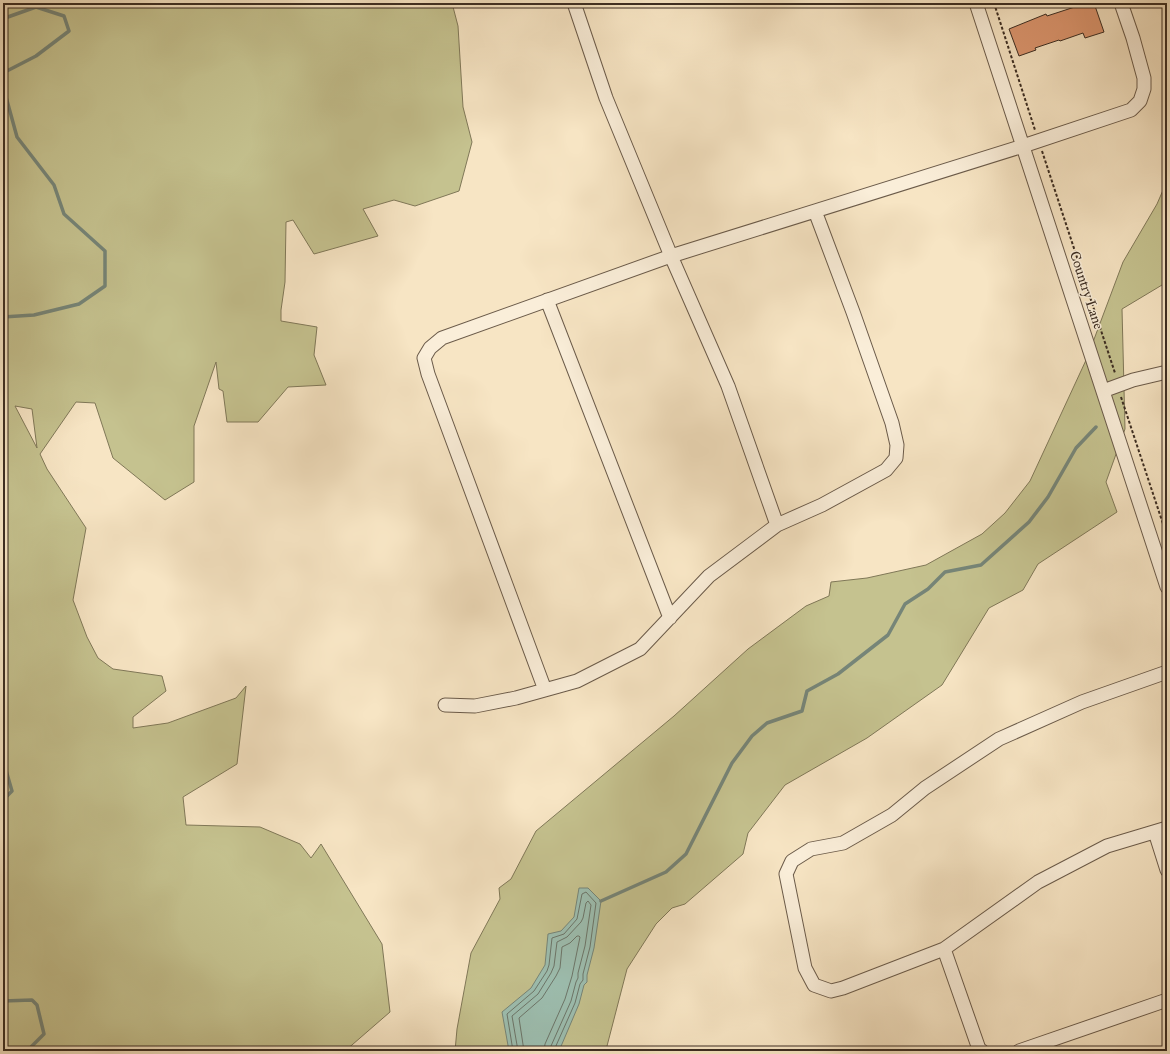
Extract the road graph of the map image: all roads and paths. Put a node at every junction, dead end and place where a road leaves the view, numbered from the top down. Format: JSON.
{"nodes":[{"id":1,"x":574,"y":3,"type":"edge"},
{"id":2,"x":976,"y":3,"type":"edge"},
{"id":3,"x":994,"y":3,"type":"edge"},
{"id":4,"x":1121,"y":3,"type":"edge"},
{"id":5,"x":1036,"y":131,"type":"dead end"},
{"id":6,"x":1023,"y":146,"type":"junction"},
{"id":7,"x":1043,"y":154,"type":"dead end"},
{"id":8,"x":815,"y":211,"type":"junction"},
{"id":9,"x":671,"y":256,"type":"junction"},
{"id":10,"x":546,"y":300,"type":"junction"},
{"id":11,"x":1114,"y":372,"type":"dead end"},
{"id":12,"x":1167,"y":372,"type":"edge"},
{"id":13,"x":1103,"y":391,"type":"junction"},
{"id":14,"x":1122,"y":400,"type":"dead end"},
{"id":15,"x":777,"y":525,"type":"junction"},
{"id":16,"x":1167,"y":536,"type":"edge"},
{"id":17,"x":1167,"y":587,"type":"edge"},
{"id":18,"x":670,"y":618,"type":"junction"},
{"id":19,"x":1167,"y":672,"type":"edge"},
{"id":20,"x":545,"y":690,"type":"junction"},
{"id":21,"x":445,"y":705,"type":"dead end"},
{"id":22,"x":1161,"y":830,"type":"edge"},
{"id":23,"x":1167,"y":870,"type":"edge"},
{"id":24,"x":944,"y":949,"type":"junction"},
{"id":25,"x":1167,"y":1000,"type":"edge"},
{"id":26,"x":982,"y":1051,"type":"edge"},
{"id":27,"x":1019,"y":1051,"type":"edge"}],
"edges":[{"from":1,"to":9,"type":"street"},
{"from":2,"to":6,"type":"street","name":"Country Lane"},
{"from":3,"to":5,"type":"path"},
{"from":4,"to":6,"type":"street"},
{"from":6,"to":8,"type":"street"},
{"from":6,"to":13,"type":"street","name":"Country Lane"},
{"from":7,"to":11,"type":"path"},
{"from":8,"to":9,"type":"street"},
{"from":8,"to":15,"type":"street"},
{"from":9,"to":10,"type":"street"},
{"from":9,"to":15,"type":"street"},
{"from":10,"to":18,"type":"street"},
{"from":10,"to":20,"type":"street"},
{"from":12,"to":13,"type":"street"},
{"from":13,"to":17,"type":"street","name":"Country Lane"},
{"from":14,"to":16,"type":"path"},
{"from":15,"to":18,"type":"street"},
{"from":18,"to":20,"type":"street"},
{"from":19,"to":24,"type":"street"},
{"from":20,"to":21,"type":"street"},
{"from":22,"to":23,"type":"street"},
{"from":22,"to":24,"type":"street"},
{"from":24,"to":26,"type":"street"},
{"from":25,"to":27,"type":"street"}]}
